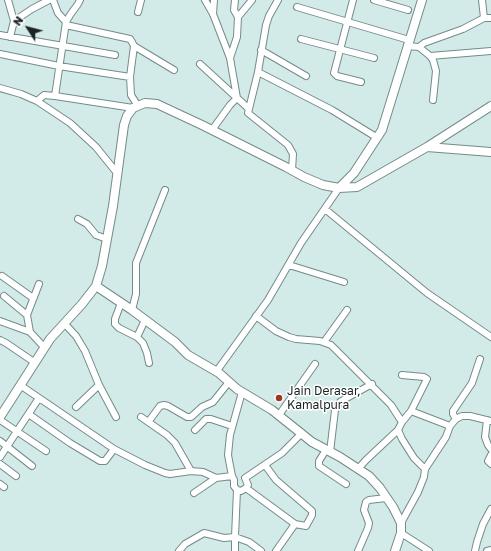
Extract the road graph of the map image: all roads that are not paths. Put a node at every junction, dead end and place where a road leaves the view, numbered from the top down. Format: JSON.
{"nodes":[{"id":1,"x":8,"y":0,"type":"edge"},
{"id":2,"x":49,"y":0,"type":"edge"},
{"id":3,"x":53,"y":0,"type":"edge"},
{"id":4,"x":80,"y":0,"type":"edge"},
{"id":5,"x":141,"y":0,"type":"edge"},
{"id":6,"x":205,"y":0,"type":"edge"},
{"id":7,"x":214,"y":0,"type":"edge"},
{"id":8,"x":234,"y":0,"type":"edge"},
{"id":9,"x":252,"y":0,"type":"edge"},
{"id":10,"x":278,"y":0,"type":"edge"},
{"id":11,"x":354,"y":0,"type":"edge"},
{"id":12,"x":374,"y":0,"type":"edge"},
{"id":13,"x":422,"y":0,"type":"edge"},
{"id":14,"x":482,"y":0,"type":"edge"},
{"id":15,"x":296,"y":7,"type":"dead end"},
{"id":16,"x":408,"y":10,"type":"dead end"},
{"id":17,"x":138,"y":12,"type":"dead end"},
{"id":18,"x":213,"y":14,"type":"junction"},
{"id":19,"x":238,"y":17,"type":"junction"},
{"id":20,"x":484,"y":18,"type":"junction"},
{"id":21,"x":491,"y":18,"type":"edge"},
{"id":22,"x":14,"y":21,"type":"junction"},
{"id":23,"x":348,"y":22,"type":"junction"},
{"id":24,"x":66,"y":23,"type":"junction"},
{"id":25,"x":0,"y":35,"type":"edge"},
{"id":26,"x":10,"y":37,"type":"junction"},
{"id":27,"x":301,"y":39,"type":"dead end"},
{"id":28,"x":408,"y":43,"type":"junction"},
{"id":29,"x":63,"y":46,"type":"junction"},
{"id":30,"x":134,"y":46,"type":"junction"},
{"id":31,"x":419,"y":47,"type":"junction"},
{"id":32,"x":340,"y":49,"type":"junction"},
{"id":33,"x":261,"y":50,"type":"junction"},
{"id":34,"x":491,"y":51,"type":"edge"},
{"id":35,"x":0,"y":54,"type":"edge"},
{"id":36,"x":115,"y":55,"type":"dead end"},
{"id":37,"x":430,"y":56,"type":"junction"},
{"id":38,"x":230,"y":58,"type":"junction"},
{"id":39,"x":374,"y":58,"type":"dead end"},
{"id":40,"x":200,"y":64,"type":"dead end"},
{"id":41,"x":60,"y":66,"type":"junction"},
{"id":42,"x":174,"y":70,"type":"dead end"},
{"id":43,"x":258,"y":72,"type":"junction"},
{"id":44,"x":306,"y":76,"type":"dead end"},
{"id":45,"x":130,"y":77,"type":"junction"},
{"id":46,"x":361,"y":82,"type":"dead end"},
{"id":47,"x":0,"y":88,"type":"edge"},
{"id":48,"x":55,"y":96,"type":"junction"},
{"id":49,"x":237,"y":98,"type":"junction"},
{"id":50,"x":433,"y":100,"type":"dead end"},
{"id":51,"x":37,"y":101,"type":"junction"},
{"id":52,"x":491,"y":106,"type":"edge"},
{"id":53,"x":136,"y":107,"type":"junction"},
{"id":54,"x":248,"y":108,"type":"junction"},
{"id":55,"x":212,"y":130,"type":"junction"},
{"id":56,"x":376,"y":137,"type":"junction"},
{"id":57,"x":427,"y":147,"type":"junction"},
{"id":58,"x":491,"y":152,"type":"edge"},
{"id":59,"x":292,"y":170,"type":"junction"},
{"id":60,"x":117,"y":173,"type":"junction"},
{"id":61,"x":339,"y":188,"type":"junction"},
{"id":62,"x":165,"y":190,"type":"dead end"},
{"id":63,"x":325,"y":210,"type":"junction"},
{"id":64,"x":78,"y":219,"type":"dead end"},
{"id":65,"x":107,"y":239,"type":"junction"},
{"id":66,"x":289,"y":265,"type":"junction"},
{"id":67,"x":2,"y":276,"type":"dead end"},
{"id":68,"x":344,"y":282,"type":"dead end"},
{"id":69,"x":39,"y":284,"type":"dead end"},
{"id":70,"x":96,"y":286,"type":"junction"},
{"id":71,"x":4,"y":296,"type":"dead end"},
{"id":72,"x":34,"y":298,"type":"junction"},
{"id":73,"x":122,"y":304,"type":"junction"},
{"id":74,"x":132,"y":310,"type":"junction"},
{"id":75,"x":347,"y":310,"type":"dead end"},
{"id":76,"x":27,"y":315,"type":"junction"},
{"id":77,"x":256,"y":316,"type":"junction"},
{"id":78,"x":145,"y":320,"type":"junction"},
{"id":79,"x":0,"y":321,"type":"edge"},
{"id":80,"x":64,"y":323,"type":"junction"},
{"id":81,"x":30,"y":332,"type":"junction"},
{"id":82,"x":136,"y":337,"type":"junction"},
{"id":83,"x":491,"y":337,"type":"edge"},
{"id":84,"x":0,"y":340,"type":"edge"},
{"id":85,"x":324,"y":342,"type":"junction"},
{"id":86,"x":44,"y":347,"type":"junction"},
{"id":87,"x":480,"y":359,"type":"dead end"},
{"id":88,"x":34,"y":362,"type":"junction"},
{"id":89,"x":149,"y":363,"type":"dead end"},
{"id":90,"x":315,"y":364,"type":"dead end"},
{"id":91,"x":216,"y":372,"type":"junction"},
{"id":92,"x":402,"y":375,"type":"dead end"},
{"id":93,"x":229,"y":382,"type":"junction"},
{"id":94,"x":372,"y":384,"type":"junction"},
{"id":95,"x":20,"y":385,"type":"junction"},
{"id":96,"x":99,"y":385,"type":"junction"},
{"id":97,"x":242,"y":392,"type":"junction"},
{"id":98,"x":39,"y":398,"type":"junction"},
{"id":99,"x":76,"y":407,"type":"dead end"},
{"id":100,"x":411,"y":411,"type":"junction"},
{"id":101,"x":30,"y":415,"type":"junction"},
{"id":102,"x":279,"y":415,"type":"junction"},
{"id":103,"x":0,"y":417,"type":"edge"},
{"id":104,"x":116,"y":417,"type":"dead end"},
{"id":105,"x":141,"y":417,"type":"dead end"},
{"id":106,"x":456,"y":419,"type":"junction"},
{"id":107,"x":0,"y":420,"type":"edge"},
{"id":108,"x":489,"y":420,"type":"edge"},
{"id":109,"x":149,"y":421,"type":"junction"},
{"id":110,"x":402,"y":422,"type":"junction"},
{"id":111,"x":232,"y":426,"type":"junction"},
{"id":112,"x":450,"y":426,"type":"junction"},
{"id":113,"x":195,"y":430,"type":"dead end"},
{"id":114,"x":398,"y":430,"type":"junction"},
{"id":115,"x":18,"y":432,"type":"junction"},
{"id":116,"x":302,"y":433,"type":"junction"},
{"id":117,"x":0,"y":441,"type":"edge"},
{"id":118,"x":8,"y":446,"type":"junction"},
{"id":119,"x":114,"y":449,"type":"junction"},
{"id":120,"x":491,"y":449,"type":"edge"},
{"id":121,"x":46,"y":451,"type":"dead end"},
{"id":122,"x":328,"y":451,"type":"junction"},
{"id":123,"x":491,"y":455,"type":"edge"},
{"id":124,"x":0,"y":457,"type":"edge"},
{"id":125,"x":0,"y":464,"type":"edge"},
{"id":126,"x":491,"y":464,"type":"edge"},
{"id":127,"x":265,"y":465,"type":"junction"},
{"id":128,"x":32,"y":466,"type":"dead end"},
{"id":129,"x":358,"y":469,"type":"junction"},
{"id":130,"x":425,"y":469,"type":"junction"},
{"id":131,"x":191,"y":471,"type":"junction"},
{"id":132,"x":16,"y":476,"type":"dead end"},
{"id":133,"x":216,"y":478,"type":"junction"},
{"id":134,"x":233,"y":478,"type":"junction"},
{"id":135,"x":245,"y":478,"type":"junction"},
{"id":136,"x":346,"y":484,"type":"dead end"},
{"id":137,"x":246,"y":488,"type":"junction"},
{"id":138,"x":237,"y":490,"type":"junction"},
{"id":139,"x":194,"y":493,"type":"dead end"},
{"id":140,"x":386,"y":498,"type":"junction"},
{"id":141,"x":491,"y":509,"type":"edge"},
{"id":142,"x":402,"y":523,"type":"junction"},
{"id":143,"x":295,"y":524,"type":"junction"},
{"id":144,"x":401,"y":533,"type":"junction"},
{"id":145,"x":235,"y":536,"type":"junction"},
{"id":146,"x":491,"y":550,"type":"edge"},
{"id":147,"x":179,"y":551,"type":"edge"},
{"id":148,"x":236,"y":551,"type":"edge"},
{"id":149,"x":261,"y":551,"type":"edge"},
{"id":150,"x":276,"y":551,"type":"edge"},
{"id":151,"x":358,"y":551,"type":"edge"},
{"id":152,"x":395,"y":551,"type":"edge"},
{"id":153,"x":429,"y":551,"type":"edge"},
{"id":154,"x":475,"y":551,"type":"edge"},
{"id":155,"x":487,"y":551,"type":"edge"}],
"edges":[{"from":1,"to":22,"type":"street"},
{"from":2,"to":22,"type":"street"},
{"from":3,"to":24,"type":"street"},
{"from":4,"to":24,"type":"street"},
{"from":5,"to":17,"type":"street"},
{"from":6,"to":18,"type":"street"},
{"from":7,"to":18,"type":"street"},
{"from":8,"to":19,"type":"street"},
{"from":9,"to":19,"type":"street"},
{"from":10,"to":33,"type":"street"},
{"from":11,"to":23,"type":"street"},
{"from":12,"to":16,"type":"street"},
{"from":13,"to":28,"type":"main road"},
{"from":14,"to":20,"type":"street"},
{"from":15,"to":23,"type":"street"},
{"from":18,"to":38,"type":"street"},
{"from":19,"to":38,"type":"street"},
{"from":20,"to":21,"type":"street"},
{"from":20,"to":31,"type":"street"},
{"from":22,"to":26,"type":"street"},
{"from":23,"to":28,"type":"street"},
{"from":23,"to":32,"type":"street"},
{"from":24,"to":29,"type":"street"},
{"from":24,"to":30,"type":"street"},
{"from":25,"to":26,"type":"street"},
{"from":26,"to":29,"type":"street"},
{"from":27,"to":32,"type":"street"},
{"from":28,"to":31,"type":"street"},
{"from":28,"to":56,"type":"main road"},
{"from":29,"to":36,"type":"street"},
{"from":29,"to":41,"type":"street"},
{"from":30,"to":42,"type":"street"},
{"from":30,"to":45,"type":"street"},
{"from":31,"to":37,"type":"street"},
{"from":32,"to":39,"type":"street"},
{"from":32,"to":46,"type":"street"},
{"from":33,"to":43,"type":"street"},
{"from":33,"to":44,"type":"street"},
{"from":34,"to":37,"type":"street"},
{"from":35,"to":41,"type":"street"},
{"from":37,"to":50,"type":"street"},
{"from":38,"to":49,"type":"street"},
{"from":40,"to":49,"type":"street"},
{"from":41,"to":45,"type":"street"},
{"from":41,"to":48,"type":"street"},
{"from":43,"to":54,"type":"street"},
{"from":43,"to":56,"type":"street"},
{"from":45,"to":53,"type":"street"},
{"from":47,"to":51,"type":"street"},
{"from":48,"to":51,"type":"street"},
{"from":48,"to":53,"type":"street"},
{"from":49,"to":54,"type":"street"},
{"from":49,"to":55,"type":"street"},
{"from":51,"to":60,"type":"street"},
{"from":52,"to":57,"type":"main road"},
{"from":53,"to":55,"type":"main road"},
{"from":53,"to":60,"type":"main road"},
{"from":54,"to":59,"type":"street"},
{"from":55,"to":59,"type":"main road"},
{"from":56,"to":61,"type":"main road"},
{"from":57,"to":58,"type":"main road"},
{"from":57,"to":61,"type":"main road"},
{"from":59,"to":61,"type":"main road"},
{"from":60,"to":65,"type":"main road"},
{"from":61,"to":63,"type":"street"},
{"from":62,"to":74,"type":"street"},
{"from":63,"to":66,"type":"street"},
{"from":63,"to":83,"type":"street"},
{"from":64,"to":65,"type":"street"},
{"from":65,"to":70,"type":"main road"},
{"from":66,"to":68,"type":"street"},
{"from":66,"to":77,"type":"street"},
{"from":67,"to":72,"type":"street"},
{"from":69,"to":72,"type":"street"},
{"from":70,"to":73,"type":"main road"},
{"from":70,"to":80,"type":"main road"},
{"from":71,"to":76,"type":"street"},
{"from":72,"to":76,"type":"street"},
{"from":73,"to":74,"type":"main road"},
{"from":73,"to":82,"type":"street"},
{"from":74,"to":78,"type":"main road"},
{"from":75,"to":85,"type":"street"},
{"from":76,"to":81,"type":"street"},
{"from":77,"to":85,"type":"street"},
{"from":77,"to":91,"type":"street"},
{"from":78,"to":82,"type":"street"},
{"from":78,"to":91,"type":"main road"},
{"from":79,"to":81,"type":"street"},
{"from":80,"to":86,"type":"main road"},
{"from":80,"to":96,"type":"street"},
{"from":81,"to":86,"type":"street"},
{"from":82,"to":89,"type":"street"},
{"from":84,"to":88,"type":"street"},
{"from":85,"to":94,"type":"street"},
{"from":86,"to":88,"type":"main road"},
{"from":87,"to":106,"type":"street"},
{"from":88,"to":95,"type":"main road"},
{"from":90,"to":102,"type":"street"},
{"from":91,"to":93,"type":"main road"},
{"from":92,"to":100,"type":"street"},
{"from":93,"to":97,"type":"main road"},
{"from":93,"to":109,"type":"street"},
{"from":94,"to":110,"type":"street"},
{"from":94,"to":122,"type":"street"},
{"from":95,"to":98,"type":"street"},
{"from":95,"to":103,"type":"main road"},
{"from":96,"to":99,"type":"street"},
{"from":96,"to":104,"type":"street"},
{"from":97,"to":102,"type":"main road"},
{"from":97,"to":111,"type":"street"},
{"from":98,"to":101,"type":"street"},
{"from":98,"to":119,"type":"street"},
{"from":100,"to":110,"type":"street"},
{"from":100,"to":112,"type":"street"},
{"from":101,"to":115,"type":"street"},
{"from":101,"to":119,"type":"street"},
{"from":102,"to":116,"type":"main road"},
{"from":105,"to":109,"type":"street"},
{"from":106,"to":108,"type":"street"},
{"from":106,"to":112,"type":"street"},
{"from":107,"to":115,"type":"street"},
{"from":108,"to":120,"type":"street"},
{"from":109,"to":131,"type":"street"},
{"from":110,"to":114,"type":"street"},
{"from":111,"to":113,"type":"street"},
{"from":111,"to":134,"type":"street"},
{"from":112,"to":130,"type":"street"},
{"from":114,"to":129,"type":"street"},
{"from":114,"to":130,"type":"street"},
{"from":115,"to":118,"type":"street"},
{"from":115,"to":121,"type":"street"},
{"from":116,"to":122,"type":"main road"},
{"from":116,"to":127,"type":"street"},
{"from":117,"to":118,"type":"street"},
{"from":118,"to":124,"type":"street"},
{"from":118,"to":128,"type":"street"},
{"from":119,"to":131,"type":"street"},
{"from":122,"to":129,"type":"main road"},
{"from":122,"to":136,"type":"street"},
{"from":123,"to":126,"type":"street"},
{"from":125,"to":132,"type":"street"},
{"from":127,"to":135,"type":"street"},
{"from":127,"to":143,"type":"street"},
{"from":129,"to":140,"type":"main road"},
{"from":130,"to":142,"type":"street"},
{"from":131,"to":133,"type":"street"},
{"from":133,"to":134,"type":"street"},
{"from":133,"to":139,"type":"street"},
{"from":134,"to":135,"type":"street"},
{"from":134,"to":138,"type":"street"},
{"from":135,"to":137,"type":"street"},
{"from":137,"to":138,"type":"street"},
{"from":137,"to":143,"type":"street"},
{"from":138,"to":145,"type":"street"},
{"from":140,"to":142,"type":"main road"},
{"from":140,"to":151,"type":"street"},
{"from":141,"to":154,"type":"street"},
{"from":142,"to":144,"type":"main road"},
{"from":143,"to":150,"type":"street"},
{"from":144,"to":152,"type":"main road"},
{"from":144,"to":153,"type":"street"},
{"from":145,"to":147,"type":"street"},
{"from":145,"to":148,"type":"street"},
{"from":145,"to":149,"type":"street"},
{"from":146,"to":155,"type":"street"}]}
